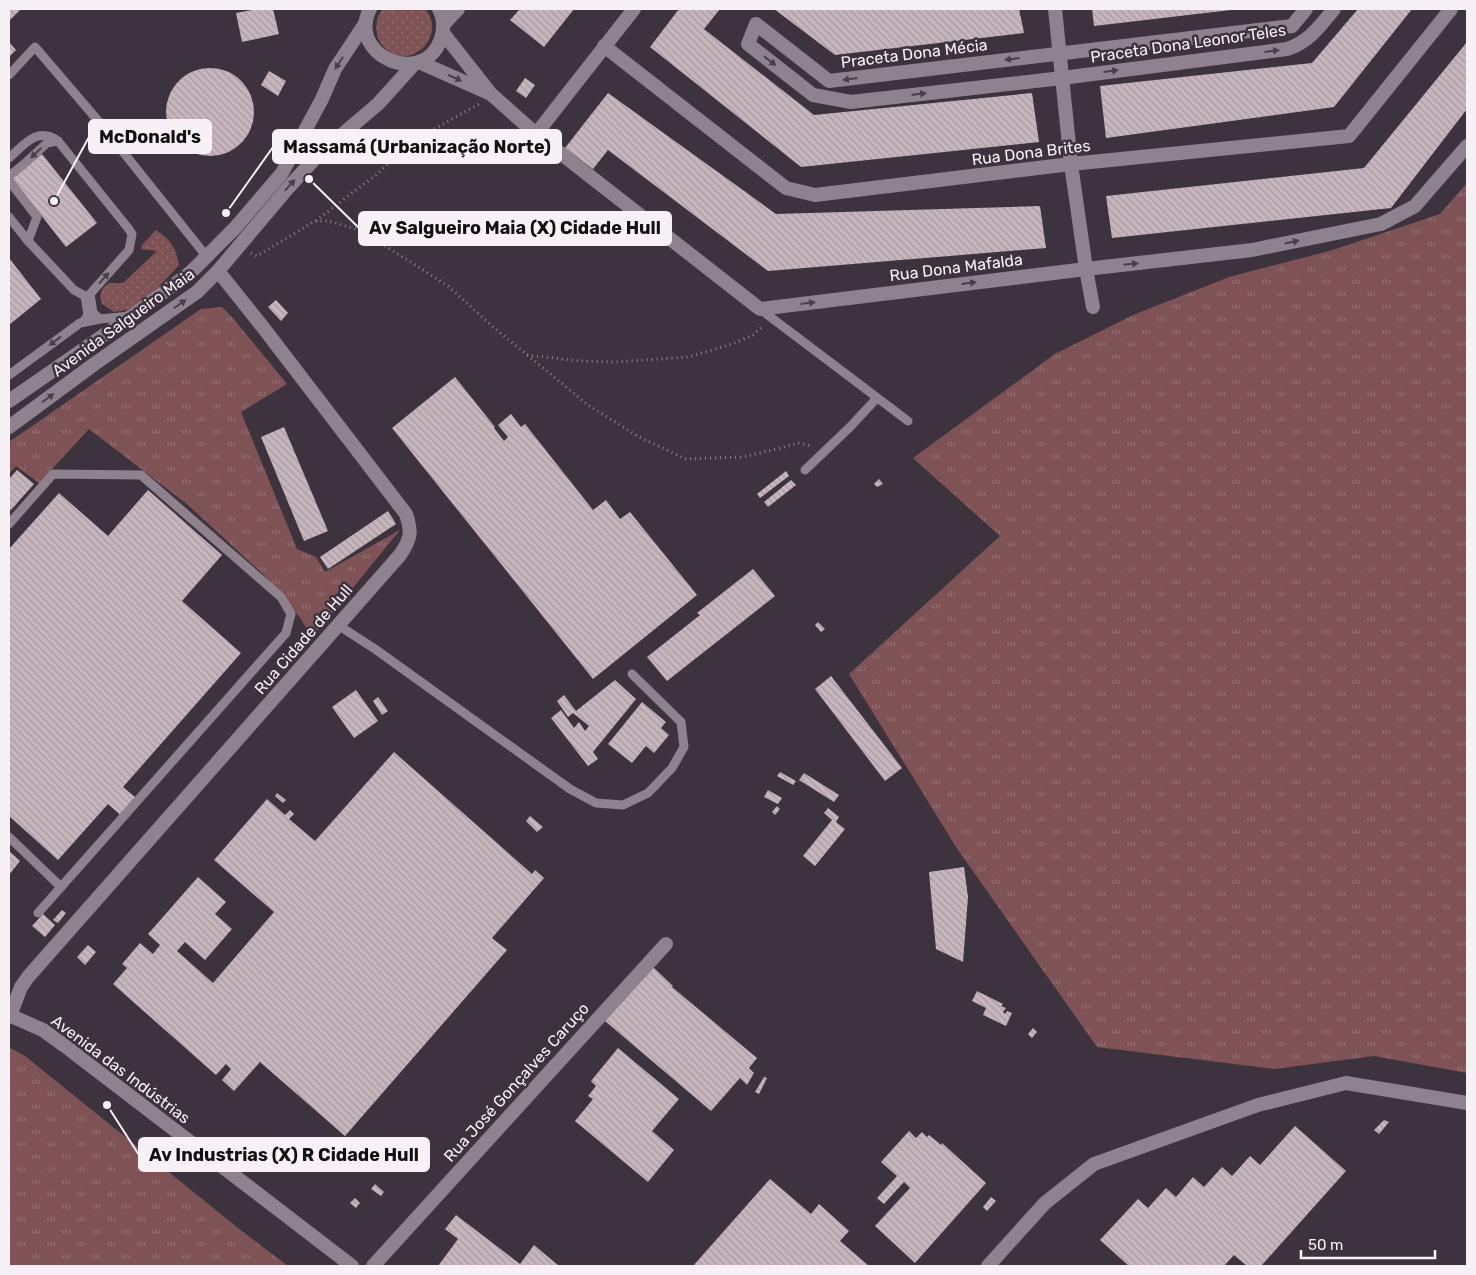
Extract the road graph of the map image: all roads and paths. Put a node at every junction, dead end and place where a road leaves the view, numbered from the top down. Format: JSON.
{"nodes":[{"id":1,"x":439,"y":9,"type":"edge"},
{"id":2,"x":458,"y":9,"type":"edge"},
{"id":3,"x":634,"y":9,"type":"edge"},
{"id":4,"x":1055,"y":9,"type":"edge"},
{"id":5,"x":1306,"y":9,"type":"edge"},
{"id":6,"x":1334,"y":9,"type":"edge"},
{"id":7,"x":1451,"y":9,"type":"edge"},
{"id":8,"x":367,"y":13,"type":"edge"},
{"id":9,"x":443,"y":29,"type":"junction"},
{"id":10,"x":604,"y":46,"type":"junction"},
{"id":11,"x":1060,"y":54,"type":"junction"},
{"id":12,"x":417,"y":62,"type":"junction"},
{"id":13,"x":9,"y":76,"type":"edge"},
{"id":14,"x":1062,"y":78,"type":"junction"},
{"id":15,"x":488,"y":97,"type":"junction"},
{"id":16,"x":536,"y":134,"type":"junction"},
{"id":17,"x":58,"y":141,"type":"junction"},
{"id":18,"x":1467,"y":146,"type":"edge"},
{"id":19,"x":9,"y":158,"type":"edge"},
{"id":20,"x":1071,"y":164,"type":"junction"},
{"id":21,"x":9,"y":217,"type":"edge"},
{"id":22,"x":316,"y":221,"type":"junction"},
{"id":23,"x":28,"y":241,"type":"junction"},
{"id":24,"x":238,"y":248,"type":"junction"},
{"id":25,"x":207,"y":258,"type":"junction"},
{"id":26,"x":1086,"y":269,"type":"junction"},
{"id":27,"x":218,"y":271,"type":"junction"},
{"id":28,"x":1093,"y":307,"type":"dead end"},
{"id":29,"x":760,"y":309,"type":"junction"},
{"id":30,"x":133,"y":315,"type":"junction"},
{"id":31,"x":100,"y":319,"type":"junction"},
{"id":32,"x":83,"y":322,"type":"junction"},
{"id":33,"x":768,"y":323,"type":"dead end"},
{"id":34,"x":528,"y":355,"type":"junction"},
{"id":35,"x":9,"y":375,"type":"edge"},
{"id":36,"x":877,"y":398,"type":"junction"},
{"id":37,"x":9,"y":401,"type":"edge"},
{"id":38,"x":908,"y":421,"type":"dead end"},
{"id":39,"x":9,"y":427,"type":"edge"},
{"id":40,"x":827,"y":449,"type":"junction"},
{"id":41,"x":805,"y":470,"type":"dead end"},
{"id":42,"x":9,"y":524,"type":"edge"},
{"id":43,"x":338,"y":625,"type":"junction"},
{"id":44,"x":632,"y":674,"type":"dead end"},
{"id":45,"x":9,"y":838,"type":"edge"},
{"id":46,"x":61,"y":887,"type":"junction"},
{"id":47,"x":38,"y":913,"type":"dead end"},
{"id":48,"x":666,"y":944,"type":"dead end"},
{"id":49,"x":9,"y":1016,"type":"edge"},
{"id":50,"x":1467,"y":1103,"type":"edge"},
{"id":51,"x":352,"y":1266,"type":"edge"},
{"id":52,"x":373,"y":1266,"type":"edge"},
{"id":53,"x":988,"y":1266,"type":"edge"}],
"edges":[{"from":1,"to":9,"type":"street"},
{"from":2,"to":9,"type":"street","name":"Avenida Salgueiro Maia"},
{"from":3,"to":10,"type":"street"},
{"from":4,"to":11,"type":"street"},
{"from":5,"to":11,"type":"street","name":"Praceta Dona Leonor Teles"},
{"from":14,"to":6,"type":"street","name":"Praceta Dona Leonor Teles","one_way":true},
{"from":7,"to":20,"type":"street","name":"Rua Dona Brites"},
{"from":8,"to":12,"type":"street","name":"Avenida Salgueiro Maia"},
{"from":8,"to":25,"type":"street","name":"Avenida Salgueiro Maia","one_way":true},
{"from":9,"to":12,"type":"street","name":"Avenida Salgueiro Maia"},
{"from":9,"to":15,"type":"street"},
{"from":10,"to":16,"type":"street"},
{"from":10,"to":20,"type":"street","name":"Rua Dona Brites"},
{"from":11,"to":14,"type":"street"},
{"from":11,"to":14,"type":"street","name":"Praceta Dona Mécia","one_way":true},
{"from":12,"to":15,"type":"street","one_way":true},
{"from":24,"to":12,"type":"street","name":"Avenida Salgueiro Maia","one_way":true},
{"from":13,"to":25,"type":"lane"},
{"from":14,"to":20,"type":"street"},
{"from":15,"to":16,"type":"street"},
{"from":15,"to":22,"type":"path"},
{"from":16,"to":29,"type":"street"},
{"from":17,"to":19,"type":"lane"},
{"from":17,"to":23,"type":"lane","one_way":true},
{"from":31,"to":17,"type":"lane","one_way":true},
{"from":26,"to":18,"type":"street","name":"Rua Dona Mafalda","one_way":true},
{"from":20,"to":26,"type":"street"},
{"from":21,"to":23,"type":"lane"},
{"from":22,"to":24,"type":"path"},
{"from":22,"to":34,"type":"path"},
{"from":23,"to":32,"type":"lane"},
{"from":24,"to":27,"type":"street","name":"Avenida Salgueiro Maia"},
{"from":25,"to":30,"type":"street","name":"Avenida Salgueiro Maia"},
{"from":26,"to":28,"type":"street"},
{"from":29,"to":26,"type":"street","name":"Rua Dona Mafalda","one_way":true},
{"from":39,"to":27,"type":"street","name":"Avenida Salgueiro Maia","one_way":true},
{"from":27,"to":43,"type":"street","name":"Rua Cidade de Hull"},
{"from":29,"to":36,"type":"lane"},
{"from":30,"to":31,"type":"lane"},
{"from":30,"to":37,"type":"street","name":"Avenida Salgueiro Maia"},
{"from":31,"to":32,"type":"lane"},
{"from":32,"to":35,"type":"lane","one_way":true},
{"from":33,"to":34,"type":"path"},
{"from":34,"to":40,"type":"path"},
{"from":36,"to":38,"type":"lane"},
{"from":36,"to":40,"type":"lane"},
{"from":40,"to":41,"type":"lane"},
{"from":42,"to":46,"type":"lane"},
{"from":43,"to":44,"type":"lane"},
{"from":43,"to":49,"type":"street","name":"Rua Cidade de Hull"},
{"from":45,"to":46,"type":"lane"},
{"from":46,"to":47,"type":"lane"},
{"from":48,"to":52,"type":"street","name":"Rua José Gonçalves Caruço"},
{"from":49,"to":51,"type":"street","name":"Avenida das Indústrias"},
{"from":50,"to":53,"type":"street"}]}
